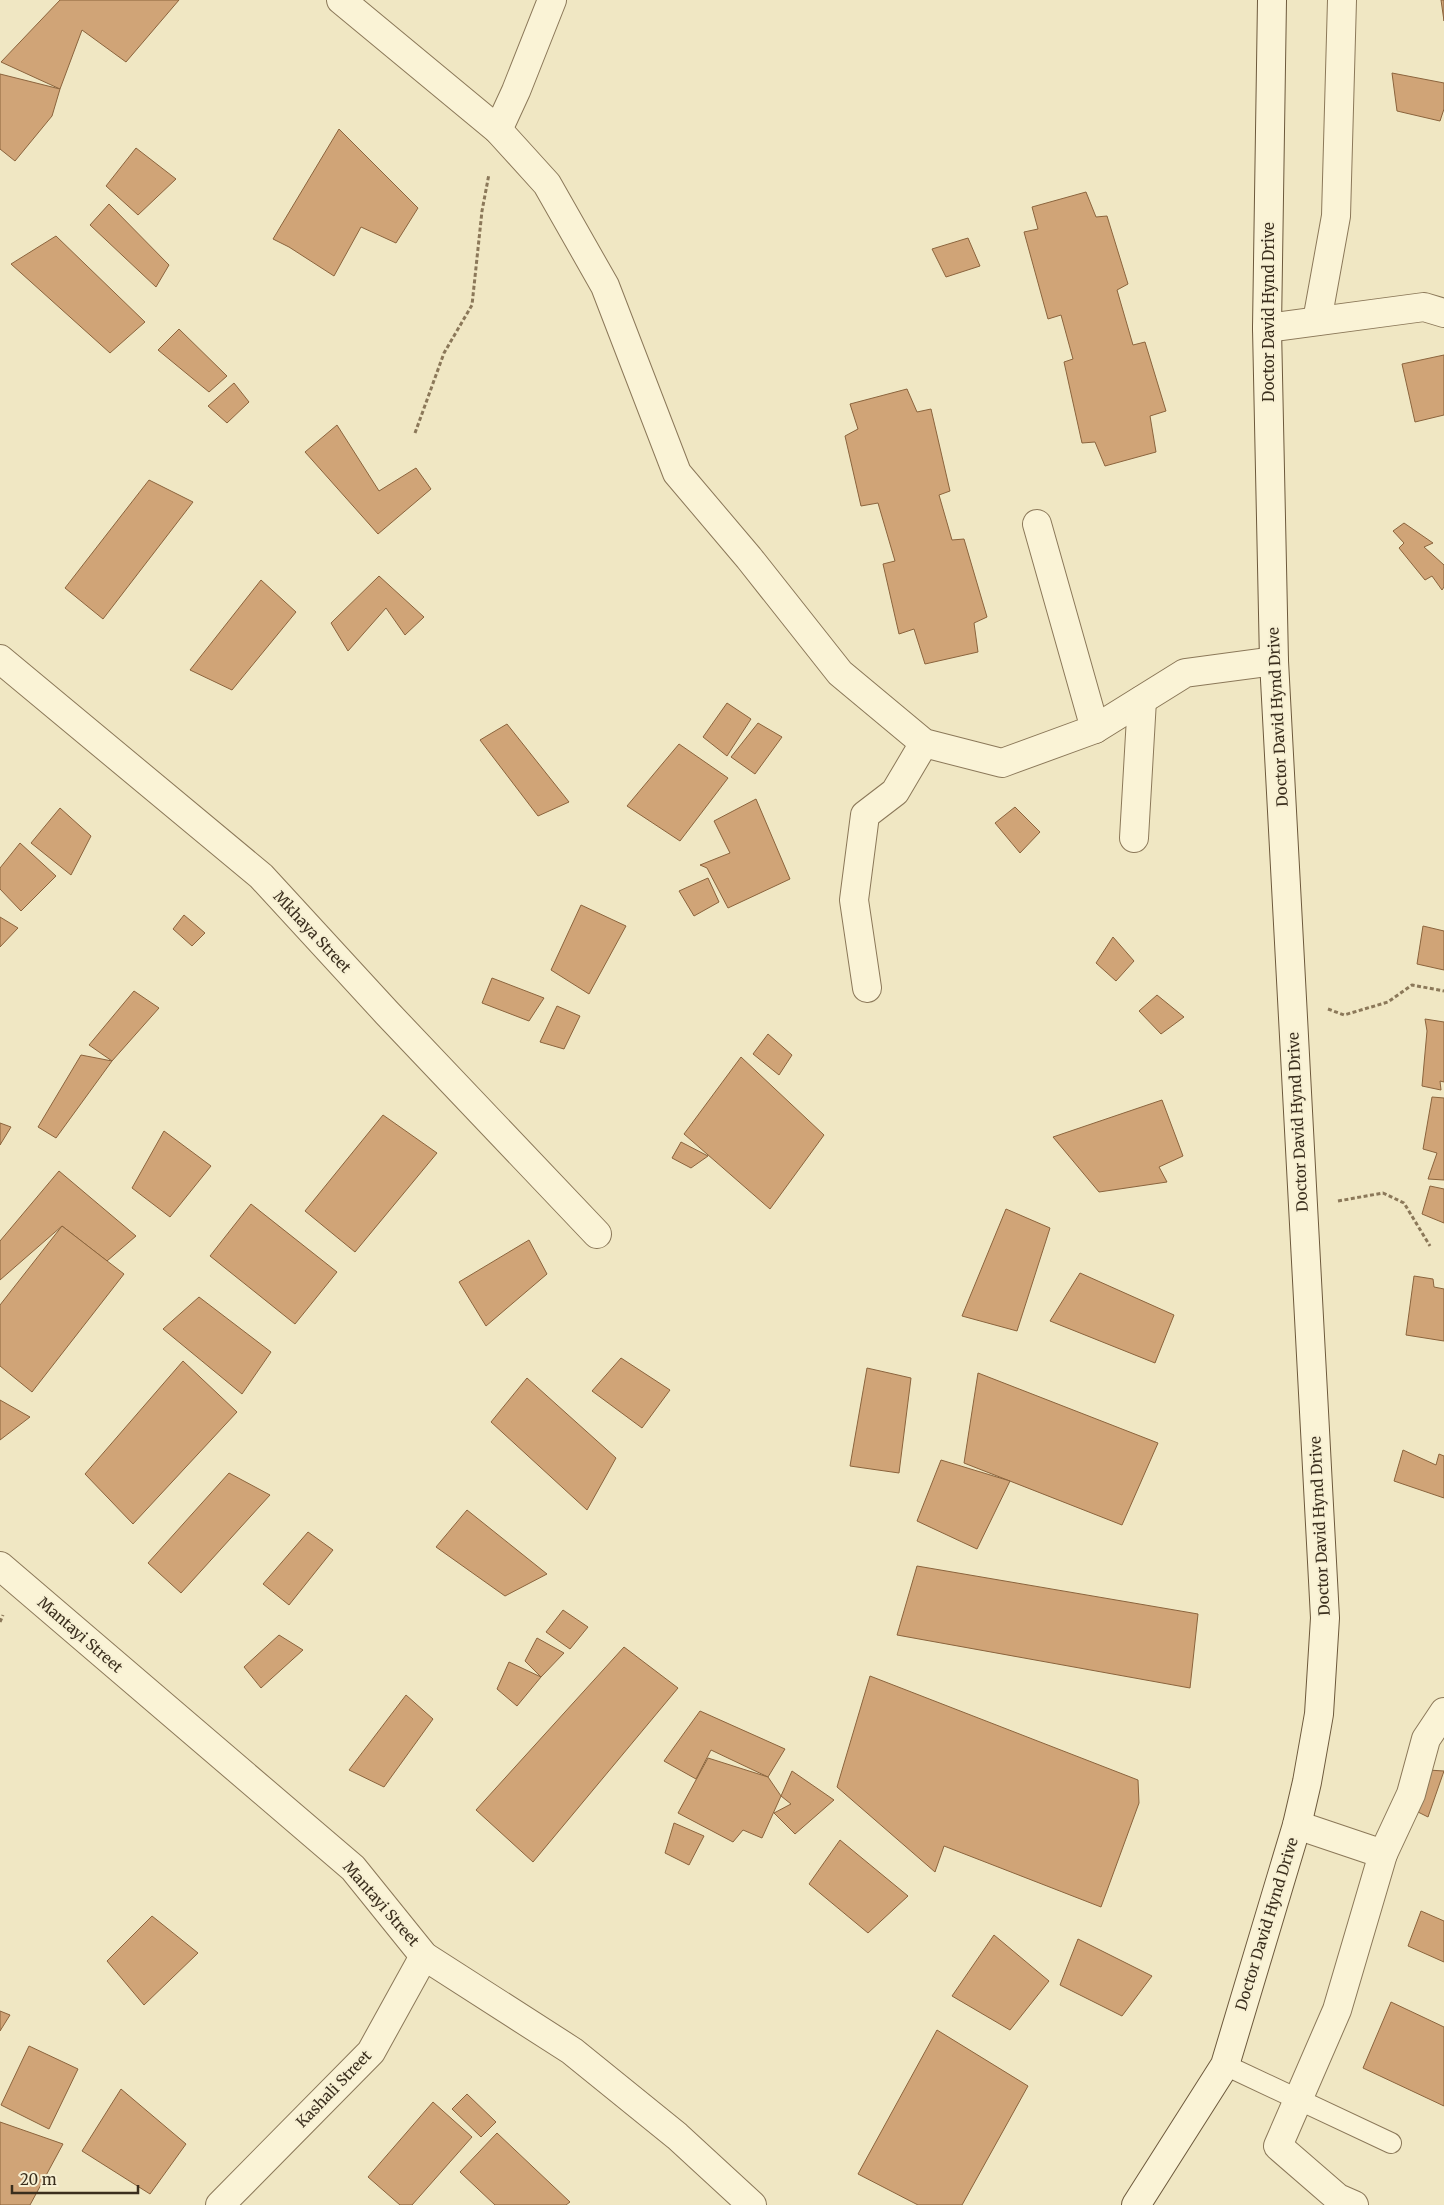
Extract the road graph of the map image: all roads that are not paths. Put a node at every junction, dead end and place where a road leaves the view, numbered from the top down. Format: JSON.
{"nodes":[{"id":1,"x":341,"y":0,"type":"edge"},
{"id":2,"x":552,"y":0,"type":"edge"},
{"id":3,"x":1272,"y":0,"type":"edge"},
{"id":4,"x":1342,"y":0,"type":"edge"},
{"id":5,"x":498,"y":130,"type":"junction"},
{"id":6,"x":1444,"y":313,"type":"edge"},
{"id":7,"x":1317,"y":321,"type":"junction"},
{"id":8,"x":1267,"y":328,"type":"junction"},
{"id":9,"x":1037,"y":524,"type":"dead end"},
{"id":10,"x":0,"y":659,"type":"edge"},
{"id":11,"x":1274,"y":661,"type":"junction"},
{"id":12,"x":1142,"y":700,"type":"junction"},
{"id":13,"x":1095,"y":729,"type":"junction"},
{"id":14,"x":924,"y":743,"type":"junction"},
{"id":15,"x":1134,"y":838,"type":"dead end"},
{"id":16,"x":867,"y":988,"type":"dead end"},
{"id":17,"x":597,"y":1234,"type":"dead end"},
{"id":18,"x":0,"y":1566,"type":"edge"},
{"id":19,"x":1444,"y":1712,"type":"edge"},
{"id":20,"x":1297,"y":1824,"type":"junction"},
{"id":21,"x":1384,"y":1854,"type":"junction"},
{"id":22,"x":424,"y":1956,"type":"junction"},
{"id":23,"x":1225,"y":2065,"type":"junction"},
{"id":24,"x":1297,"y":2100,"type":"junction"},
{"id":25,"x":1391,"y":2143,"type":"dead end"},
{"id":26,"x":220,"y":2205,"type":"edge"},
{"id":27,"x":752,"y":2205,"type":"edge"},
{"id":28,"x":1136,"y":2205,"type":"edge"},
{"id":29,"x":1354,"y":2205,"type":"edge"}],
"edges":[{"from":1,"to":5,"type":"street"},
{"from":2,"to":5,"type":"street"},
{"from":3,"to":8,"type":"street","name":"Doctor David Hynd Drive"},
{"from":4,"to":7,"type":"street"},
{"from":5,"to":14,"type":"street"},
{"from":6,"to":7,"type":"street"},
{"from":7,"to":8,"type":"street"},
{"from":8,"to":11,"type":"street","name":"Doctor David Hynd Drive"},
{"from":9,"to":13,"type":"street"},
{"from":10,"to":17,"type":"street","name":"Mkhaya Street"},
{"from":11,"to":12,"type":"street"},
{"from":11,"to":20,"type":"street","name":"Doctor David Hynd Drive"},
{"from":12,"to":13,"type":"street"},
{"from":12,"to":15,"type":"street"},
{"from":13,"to":14,"type":"street"},
{"from":14,"to":16,"type":"street"},
{"from":18,"to":22,"type":"street","name":"Mantayi Street"},
{"from":19,"to":21,"type":"street"},
{"from":20,"to":21,"type":"street"},
{"from":20,"to":23,"type":"street","name":"Doctor David Hynd Drive"},
{"from":21,"to":24,"type":"street"},
{"from":22,"to":26,"type":"street","name":"Kashali Street"},
{"from":22,"to":27,"type":"street","name":"Mantayi Street"},
{"from":23,"to":24,"type":"lane"},
{"from":23,"to":28,"type":"street","name":"Doctor David Hynd Drive"},
{"from":24,"to":25,"type":"lane"},
{"from":24,"to":29,"type":"street"}]}
